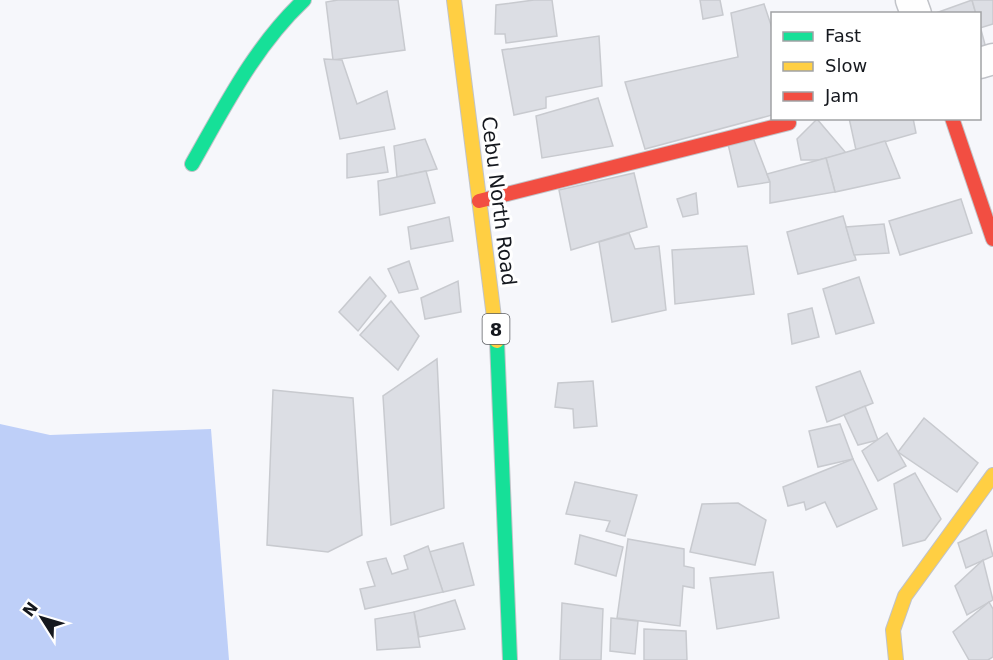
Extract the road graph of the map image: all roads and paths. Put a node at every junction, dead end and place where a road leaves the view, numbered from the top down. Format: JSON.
{"nodes":[{"id":1,"x":304,"y":0,"type":"edge"},
{"id":2,"x":454,"y":0,"type":"edge"},
{"id":3,"x":953,"y":120,"type":"edge"},
{"id":4,"x":789,"y":123,"type":"dead end"},
{"id":5,"x":192,"y":165,"type":"dead end"},
{"id":6,"x":479,"y":201,"type":"junction"},
{"id":7,"x":993,"y":239,"type":"edge"},
{"id":8,"x":993,"y":475,"type":"edge"},
{"id":9,"x":510,"y":660,"type":"edge"},
{"id":10,"x":896,"y":660,"type":"edge"}],
"edges":[{"from":1,"to":5,"type":"street"},
{"from":2,"to":6,"type":"street","name":"Cebu North Road","number":"8"},
{"from":3,"to":7,"type":"street"},
{"from":4,"to":6,"type":"street"},
{"from":6,"to":9,"type":"street","name":"Cebu North Road","number":"8"},
{"from":8,"to":10,"type":"street"}]}
